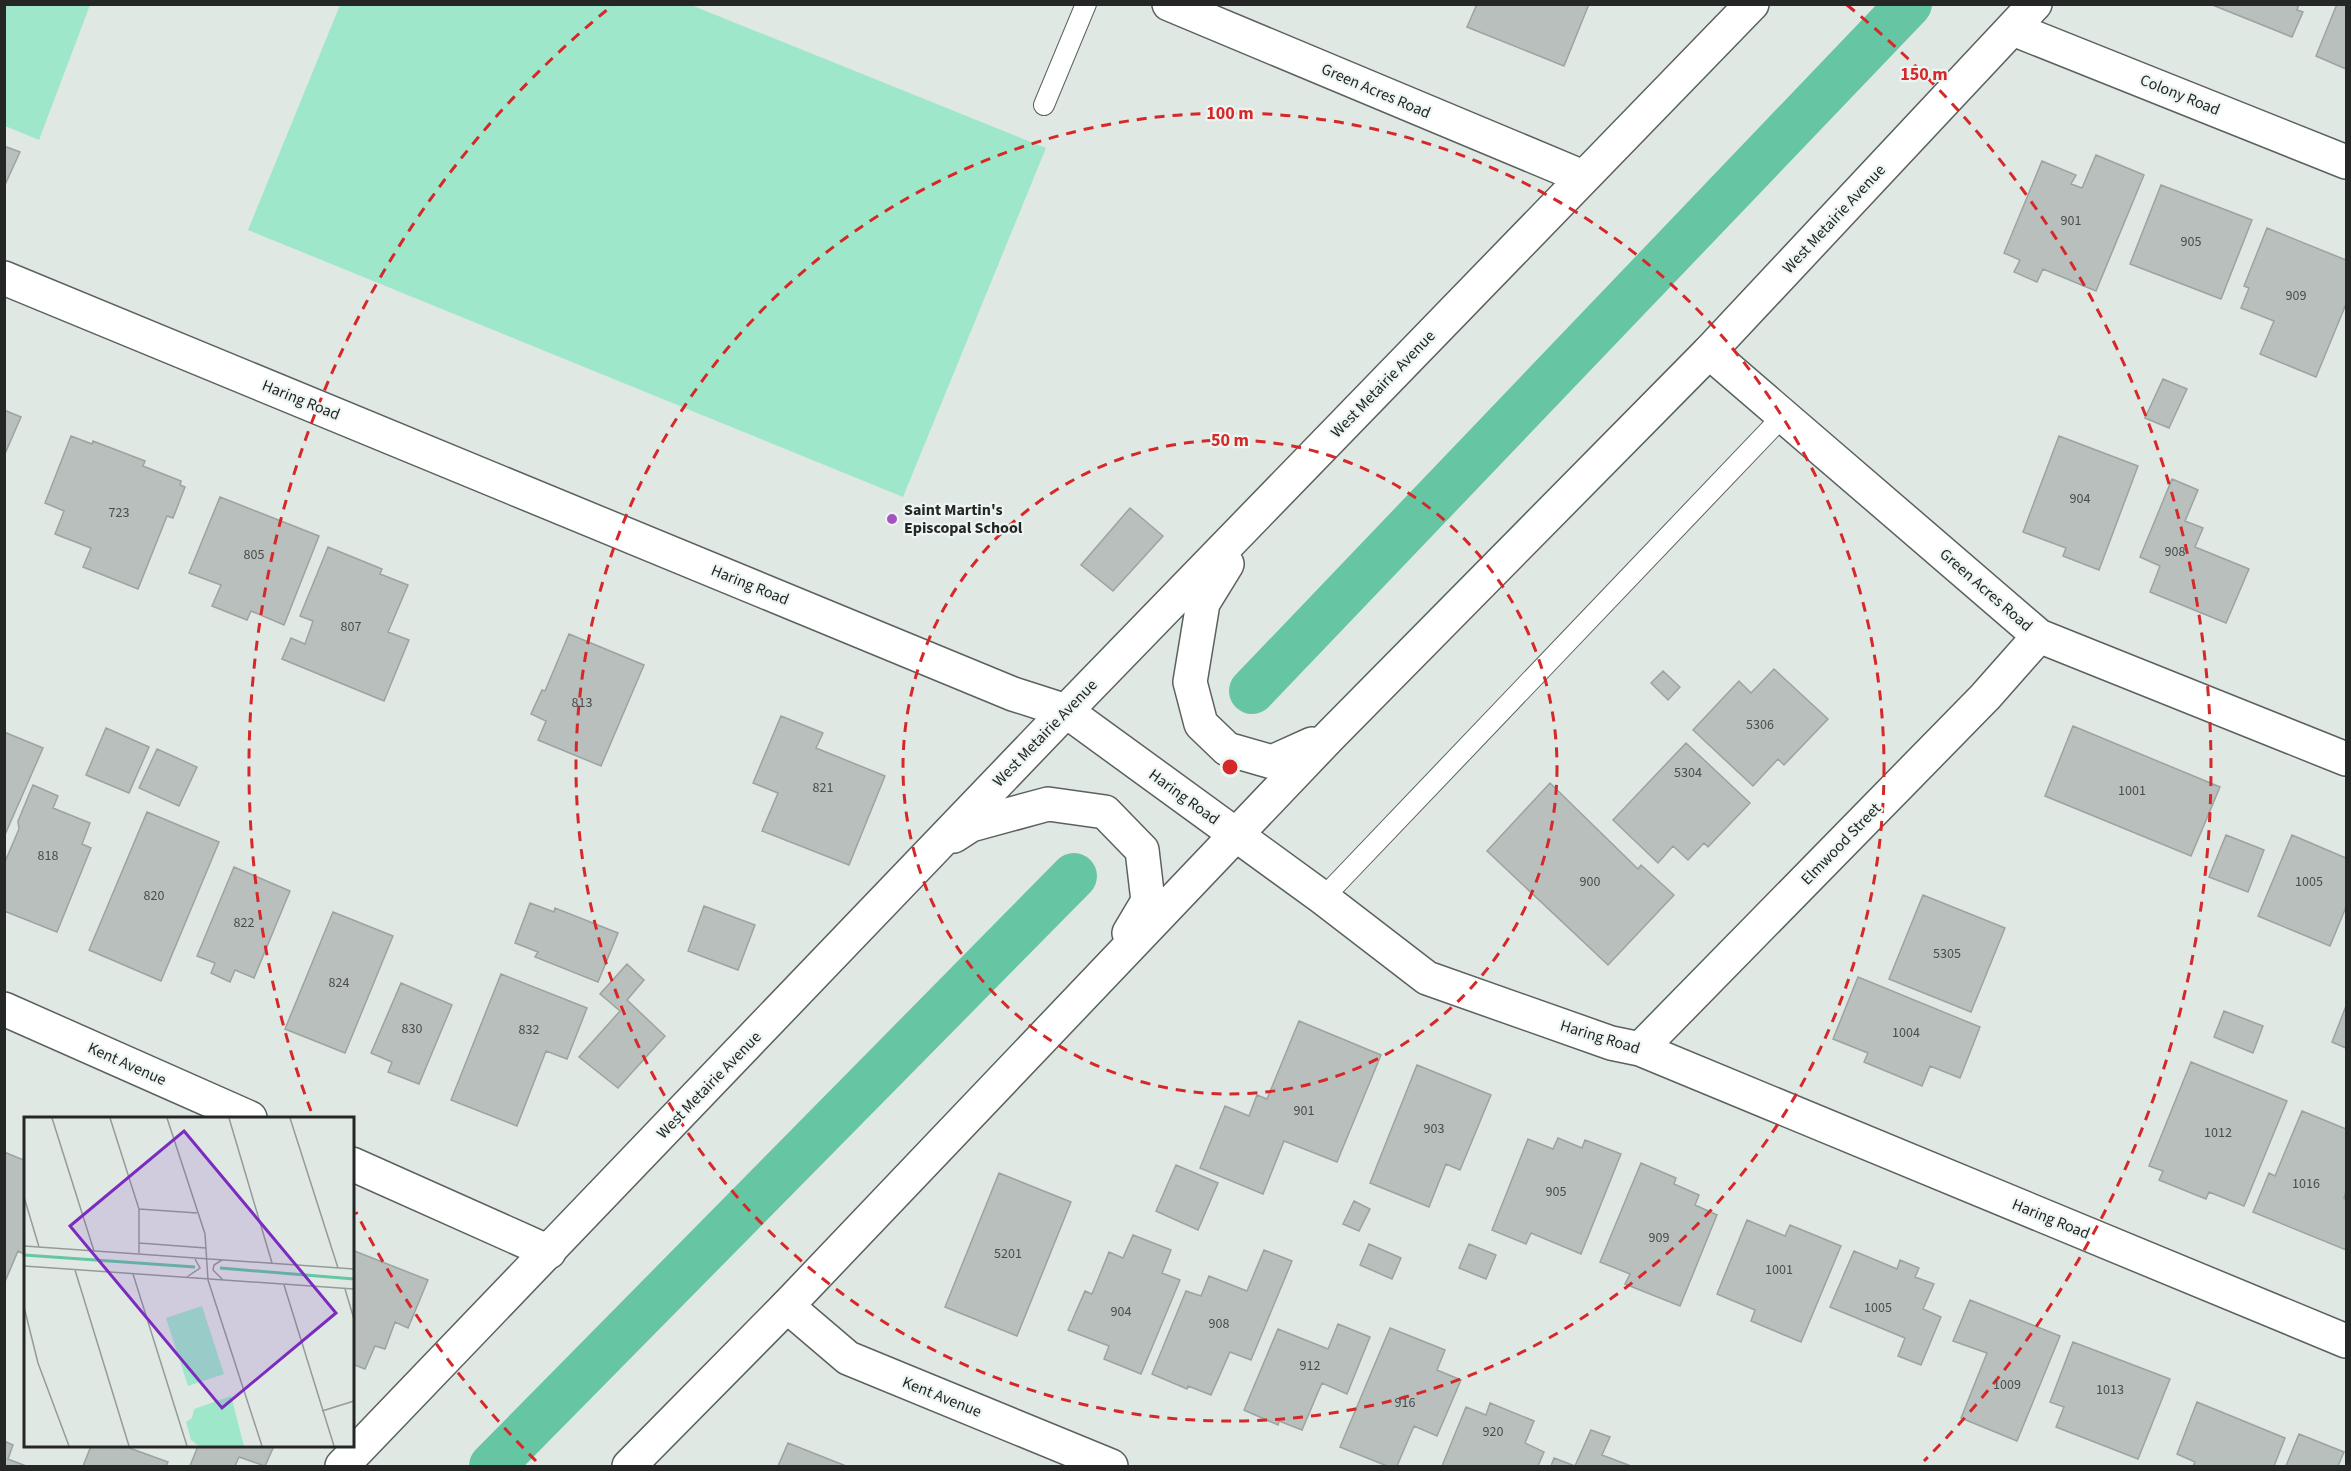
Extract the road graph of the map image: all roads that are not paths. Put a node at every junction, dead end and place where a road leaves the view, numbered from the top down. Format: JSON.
{"nodes":[{"id":1,"x":1086,"y":4,"type":"edge"},
{"id":2,"x":1169,"y":4,"type":"edge"},
{"id":3,"x":1752,"y":4,"type":"edge"},
{"id":4,"x":2036,"y":4,"type":"edge"},
{"id":5,"x":2013,"y":28,"type":"junction"},
{"id":6,"x":1044,"y":105,"type":"dead end"},
{"id":7,"x":2346,"y":162,"type":"edge"},
{"id":8,"x":1583,"y":177,"type":"junction"},
{"id":9,"x":4,"y":278,"type":"edge"},
{"id":10,"x":1709,"y":352,"type":"junction"},
{"id":11,"x":1784,"y":416,"type":"junction"},
{"id":12,"x":1255,"y":516,"type":"junction"},
{"id":13,"x":2039,"y":636,"type":"junction"},
{"id":14,"x":1066,"y":711,"type":"junction"},
{"id":15,"x":1331,"y":735,"type":"junction"},
{"id":16,"x":2346,"y":759,"type":"edge"},
{"id":17,"x":1235,"y":834,"type":"junction"},
{"id":18,"x":933,"y":851,"type":"junction"},
{"id":19,"x":1323,"y":898,"type":"junction"},
{"id":20,"x":1108,"y":968,"type":"junction"},
{"id":21,"x":4,"y":1009,"type":"edge"},
{"id":22,"x":1640,"y":1049,"type":"junction"},
{"id":23,"x":246,"y":1117,"type":"edge"},
{"id":24,"x":354,"y":1165,"type":"edge"},
{"id":25,"x":549,"y":1252,"type":"junction"},
{"id":26,"x":787,"y":1306,"type":"junction"},
{"id":27,"x":2346,"y":1341,"type":"edge"},
{"id":28,"x":342,"y":1467,"type":"edge"},
{"id":29,"x":629,"y":1467,"type":"edge"},
{"id":30,"x":1111,"y":1467,"type":"edge"}],
"edges":[{"from":1,"to":6,"type":"lane"},
{"from":2,"to":8,"type":"street","name":"Green Acres Road"},
{"from":3,"to":8,"type":"street","name":"West Metairie Avenue"},
{"from":4,"to":5,"type":"street","name":"West Metairie Avenue"},
{"from":5,"to":7,"type":"street","name":"Colony Road"},
{"from":5,"to":10,"type":"street","name":"West Metairie Avenue"},
{"from":8,"to":12,"type":"street","name":"West Metairie Avenue"},
{"from":9,"to":14,"type":"street","name":"Haring Road"},
{"from":10,"to":11,"type":"street","name":"Green Acres Road"},
{"from":10,"to":15,"type":"street","name":"West Metairie Avenue"},
{"from":11,"to":13,"type":"street","name":"Green Acres Road"},
{"from":11,"to":19,"type":"lane"},
{"from":12,"to":14,"type":"street","name":"West Metairie Avenue"},
{"from":12,"to":15,"type":"street"},
{"from":13,"to":16,"type":"street","name":"Green Acres Road"},
{"from":13,"to":22,"type":"street","name":"Elmwood Street"},
{"from":14,"to":17,"type":"street","name":"Haring Road"},
{"from":14,"to":18,"type":"street","name":"West Metairie Avenue"},
{"from":15,"to":17,"type":"street","name":"West Metairie Avenue"},
{"from":17,"to":19,"type":"street","name":"Haring Road"},
{"from":17,"to":20,"type":"street","name":"West Metairie Avenue"},
{"from":18,"to":20,"type":"street"},
{"from":18,"to":25,"type":"street","name":"West Metairie Avenue"},
{"from":19,"to":22,"type":"street","name":"Haring Road"},
{"from":20,"to":26,"type":"street","name":"West Metairie Avenue"},
{"from":21,"to":23,"type":"street","name":"Kent Avenue"},
{"from":22,"to":27,"type":"street","name":"Haring Road"},
{"from":24,"to":25,"type":"street"},
{"from":25,"to":28,"type":"street","name":"West Metairie Avenue"},
{"from":26,"to":29,"type":"street","name":"West Metairie Avenue"},
{"from":26,"to":30,"type":"street","name":"Kent Avenue"}]}
